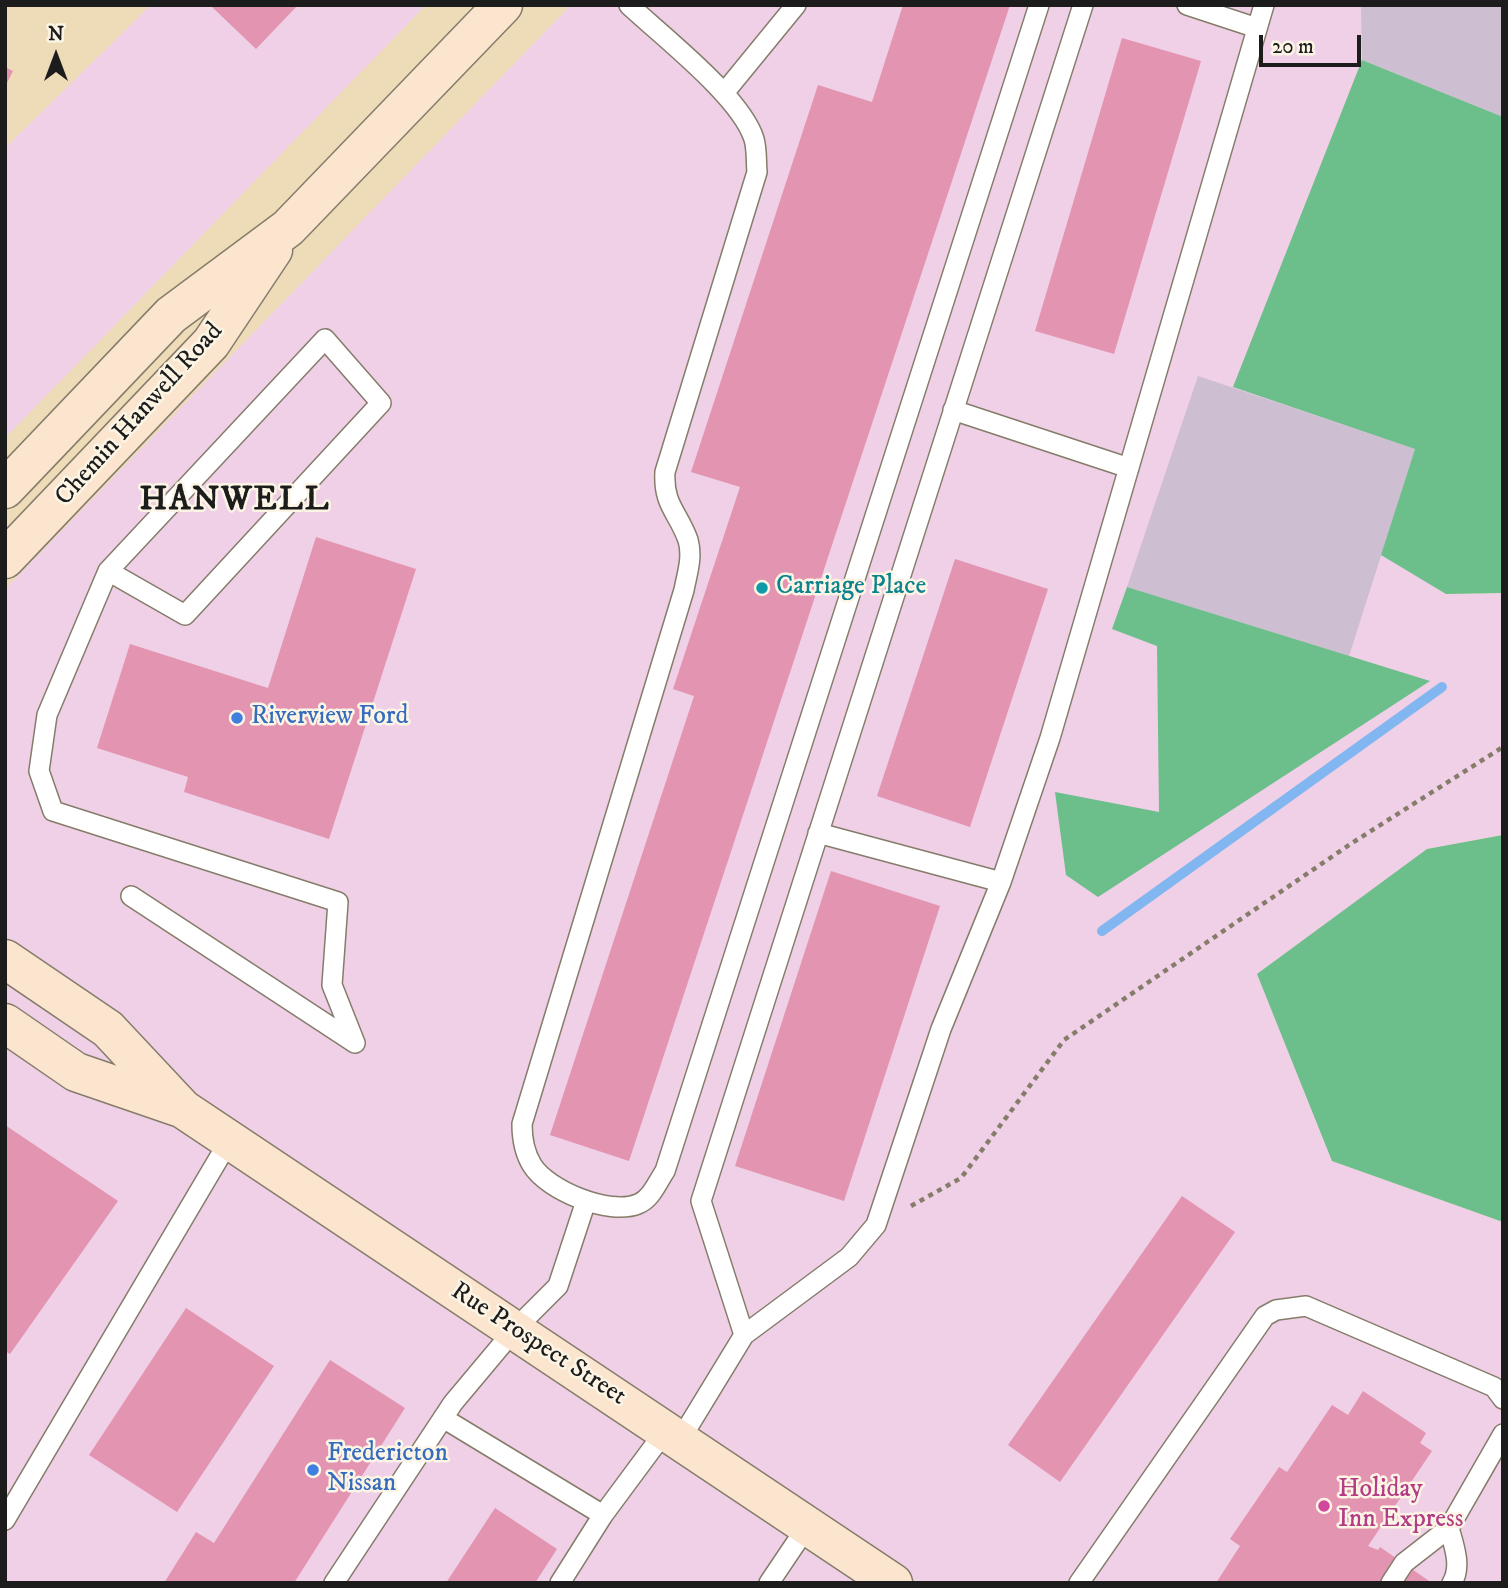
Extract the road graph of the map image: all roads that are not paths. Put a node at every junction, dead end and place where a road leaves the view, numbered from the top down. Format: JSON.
{"nodes":[{"id":1,"x":503,"y":5,"type":"edge"},
{"id":2,"x":629,"y":5,"type":"edge"},
{"id":3,"x":796,"y":5,"type":"edge"},
{"id":4,"x":1039,"y":5,"type":"edge"},
{"id":5,"x":1083,"y":5,"type":"edge"},
{"id":6,"x":1187,"y":5,"type":"edge"},
{"id":7,"x":1264,"y":5,"type":"edge"},
{"id":8,"x":1257,"y":28,"type":"junction"},
{"id":9,"x":724,"y":93,"type":"junction"},
{"id":10,"x":288,"y":228,"type":"junction"},
{"id":11,"x":953,"y":410,"type":"junction"},
{"id":12,"x":1129,"y":468,"type":"junction"},
{"id":13,"x":5,"y":489,"type":"edge"},
{"id":14,"x":5,"y":559,"type":"edge"},
{"id":15,"x":108,"y":571,"type":"junction"},
{"id":16,"x":818,"y":833,"type":"junction"},
{"id":17,"x":1001,"y":881,"type":"junction"},
{"id":18,"x":131,"y":896,"type":"dead end"},
{"id":19,"x":5,"y":960,"type":"edge"},
{"id":20,"x":11,"y":1036,"type":"edge"},
{"id":21,"x":183,"y":1109,"type":"junction"},
{"id":22,"x":229,"y":1141,"type":"junction"},
{"id":23,"x":586,"y":1201,"type":"junction"},
{"id":24,"x":515,"y":1329,"type":"junction"},
{"id":25,"x":744,"y":1335,"type":"junction"},
{"id":26,"x":1503,"y":1399,"type":"edge"},
{"id":27,"x":443,"y":1418,"type":"junction"},
{"id":28,"x":1503,"y":1434,"type":"edge"},
{"id":29,"x":673,"y":1435,"type":"junction"},
{"id":30,"x":603,"y":1515,"type":"junction"},
{"id":31,"x":5,"y":1520,"type":"edge"},
{"id":32,"x":808,"y":1525,"type":"junction"},
{"id":33,"x":1449,"y":1528,"type":"junction"},
{"id":34,"x":334,"y":1583,"type":"edge"},
{"id":35,"x":560,"y":1583,"type":"edge"},
{"id":36,"x":769,"y":1583,"type":"edge"},
{"id":37,"x":893,"y":1583,"type":"edge"},
{"id":38,"x":1079,"y":1583,"type":"edge"},
{"id":39,"x":1391,"y":1583,"type":"edge"},
{"id":40,"x":1452,"y":1583,"type":"edge"}],
"edges":[{"from":1,"to":10,"type":"main road","name":"Chemin Hanwell Road"},
{"from":2,"to":9,"type":"lane"},
{"from":3,"to":9,"type":"lane"},
{"from":4,"to":23,"type":"lane"},
{"from":5,"to":11,"type":"lane"},
{"from":6,"to":8,"type":"lane"},
{"from":7,"to":8,"type":"lane"},
{"from":8,"to":12,"type":"lane"},
{"from":9,"to":23,"type":"lane"},
{"from":10,"to":13,"type":"main road","name":"Chemin Hanwell Road"},
{"from":10,"to":14,"type":"main road","name":"Chemin Hanwell Road"},
{"from":11,"to":12,"type":"lane"},
{"from":11,"to":16,"type":"lane"},
{"from":12,"to":17,"type":"lane"},
{"from":15,"to":15,"type":"lane"},
{"from":15,"to":18,"type":"lane"},
{"from":16,"to":17,"type":"lane"},
{"from":16,"to":25,"type":"lane"},
{"from":17,"to":25,"type":"lane"},
{"from":19,"to":21,"type":"main road","name":"Rue Prospect Street"},
{"from":20,"to":21,"type":"main road","name":"Rue Prospect Street"},
{"from":21,"to":22,"type":"main road","name":"Rue Prospect Street"},
{"from":22,"to":24,"type":"main road","name":"Rue Prospect Street"},
{"from":22,"to":31,"type":"lane"},
{"from":23,"to":24,"type":"lane"},
{"from":24,"to":27,"type":"lane"},
{"from":24,"to":29,"type":"main road","name":"Rue Prospect Street"},
{"from":25,"to":29,"type":"lane"},
{"from":26,"to":38,"type":"lane"},
{"from":27,"to":30,"type":"lane"},
{"from":27,"to":34,"type":"lane"},
{"from":28,"to":33,"type":"lane"},
{"from":29,"to":30,"type":"lane"},
{"from":29,"to":32,"type":"main road","name":"Rue Prospect Street"},
{"from":30,"to":35,"type":"lane"},
{"from":32,"to":36,"type":"lane"},
{"from":32,"to":37,"type":"main road","name":"Rue Prospect Street"},
{"from":33,"to":39,"type":"lane"},
{"from":33,"to":40,"type":"lane"}]}
